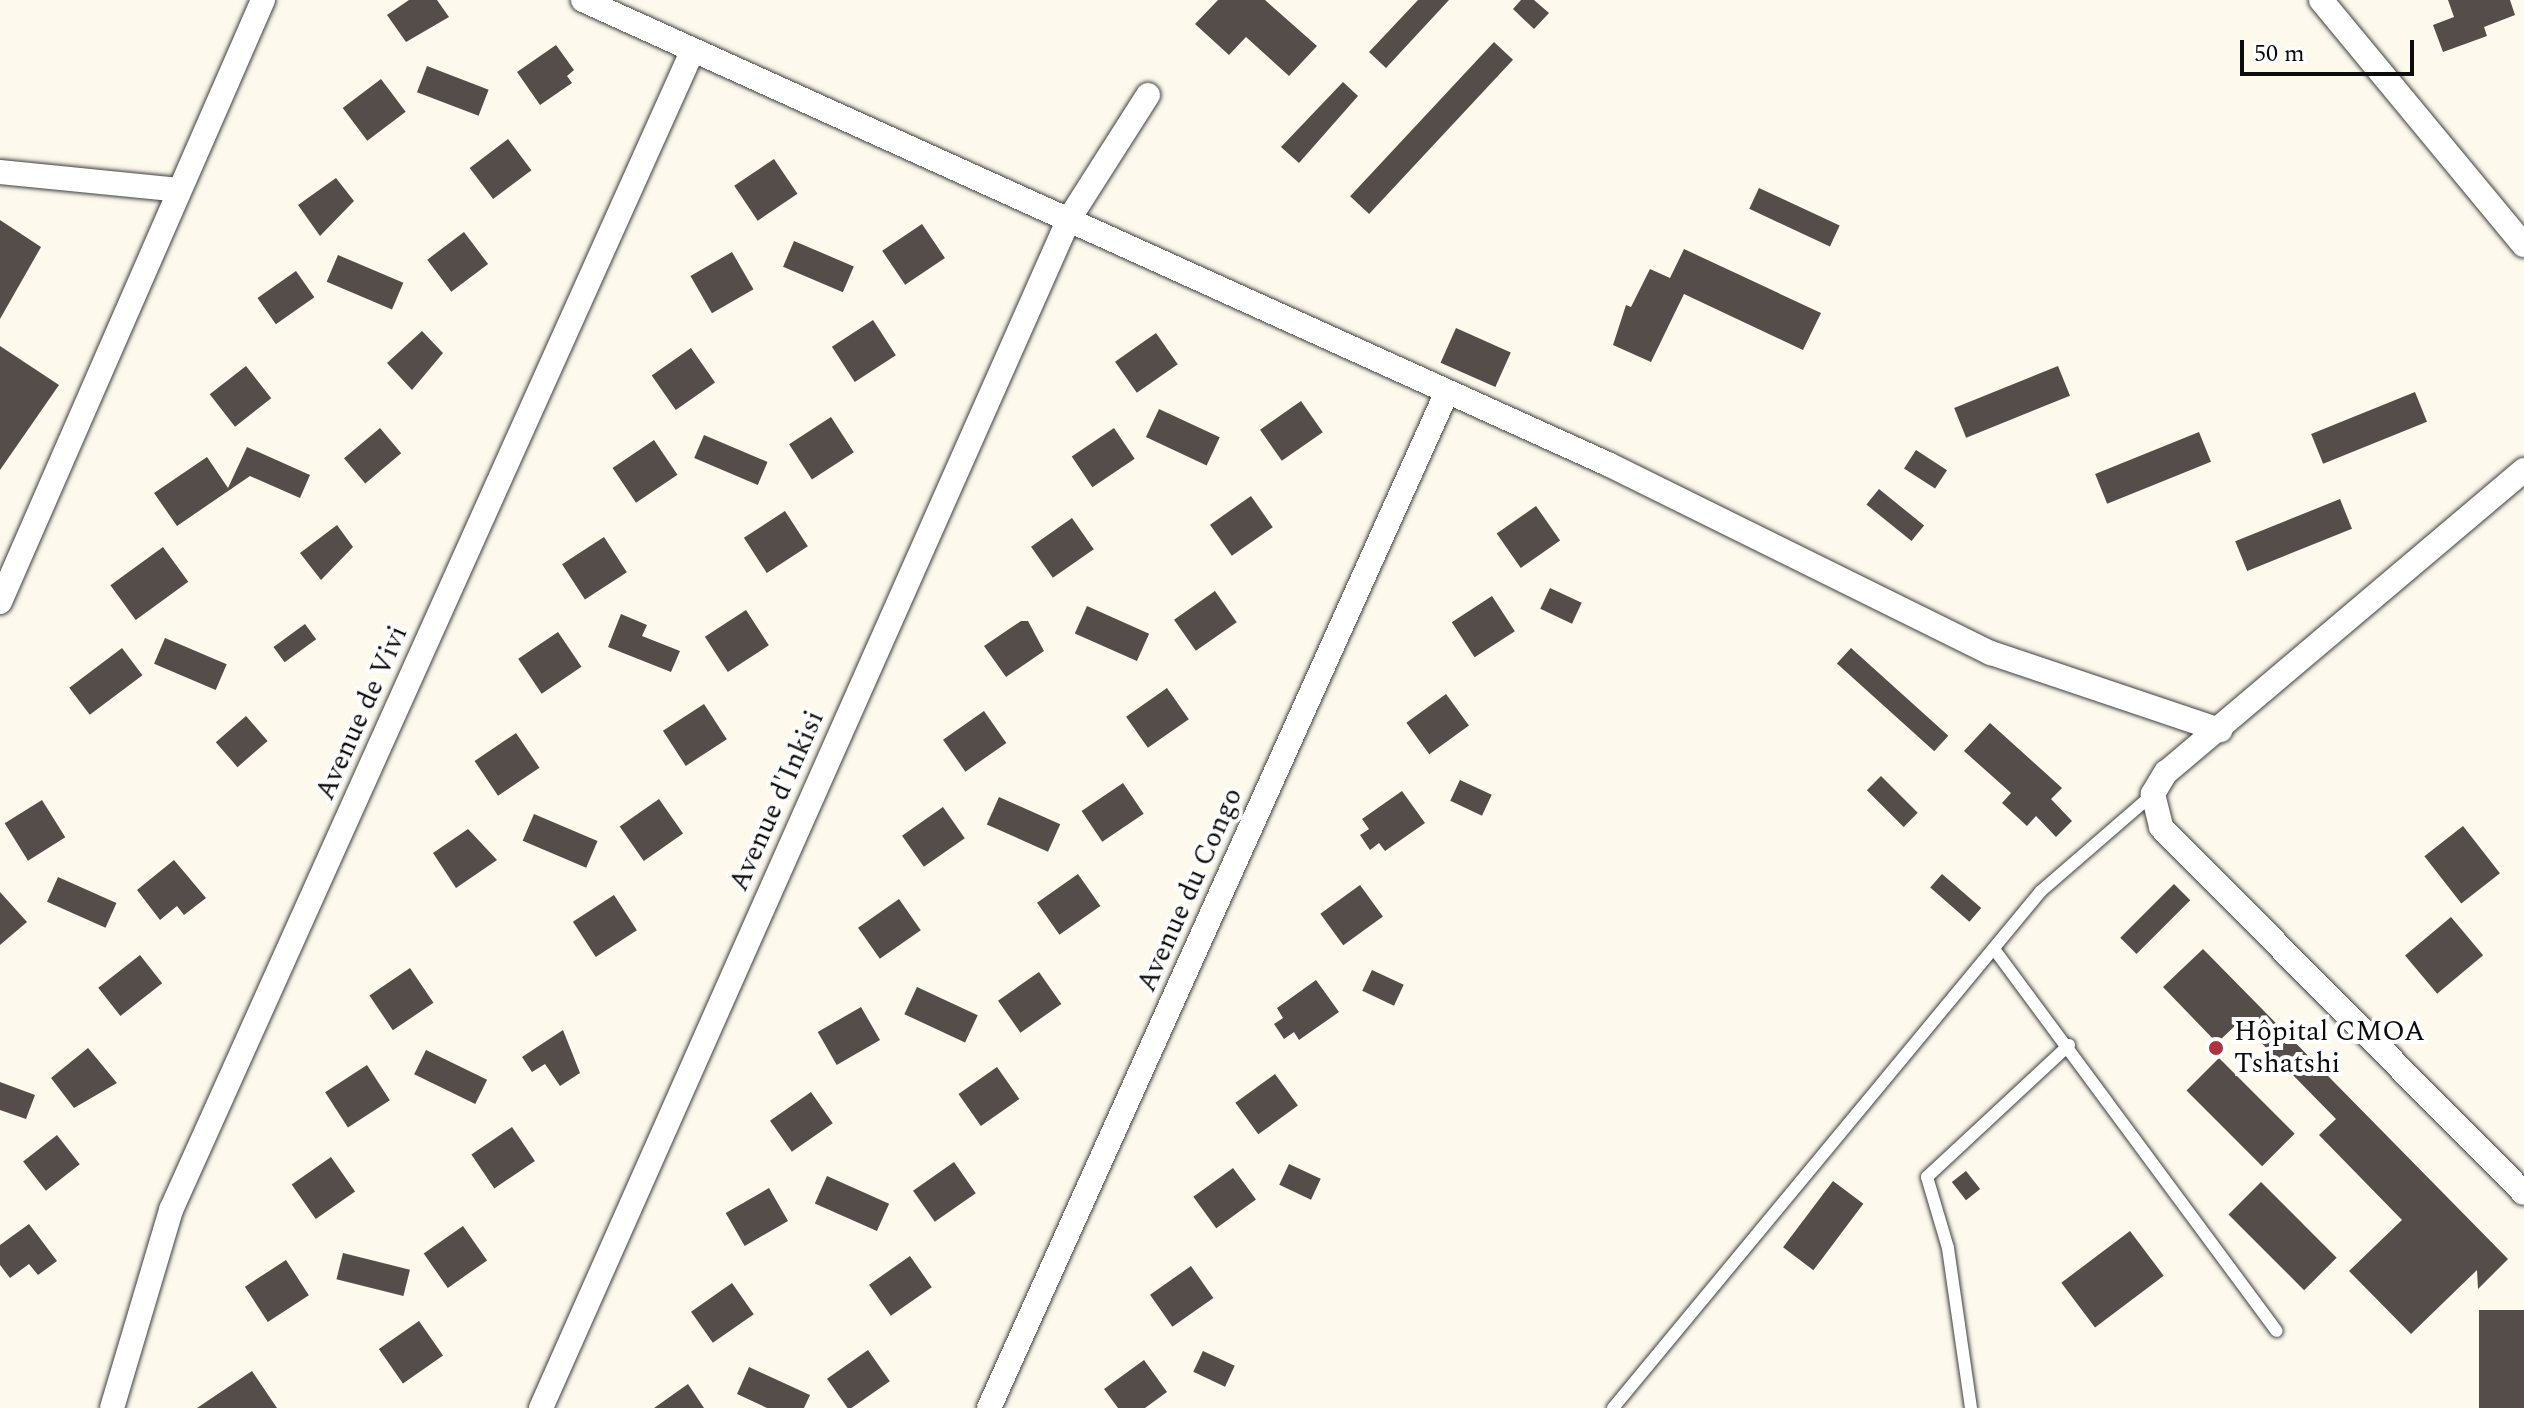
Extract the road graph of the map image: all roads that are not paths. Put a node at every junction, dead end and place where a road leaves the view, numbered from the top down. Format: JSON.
{"nodes":[{"id":1,"x":263,"y":0,"type":"edge"},
{"id":2,"x":583,"y":0,"type":"edge"},
{"id":3,"x":2321,"y":0,"type":"edge"},
{"id":4,"x":692,"y":52,"type":"junction"},
{"id":5,"x":1148,"y":95,"type":"dead end"},
{"id":6,"x":0,"y":172,"type":"edge"},
{"id":7,"x":179,"y":190,"type":"junction"},
{"id":8,"x":1069,"y":219,"type":"junction"},
{"id":9,"x":2524,"y":245,"type":"edge"},
{"id":10,"x":1445,"y":396,"type":"junction"},
{"id":11,"x":2524,"y":470,"type":"edge"},
{"id":12,"x":0,"y":602,"type":"edge"},
{"id":13,"x":2220,"y":730,"type":"junction"},
{"id":14,"x":2153,"y":794,"type":"junction"},
{"id":15,"x":1994,"y":949,"type":"junction"},
{"id":16,"x":2069,"y":1045,"type":"junction"},
{"id":17,"x":2524,"y":1193,"type":"edge"},
{"id":18,"x":2277,"y":1331,"type":"dead end"},
{"id":19,"x":112,"y":1408,"type":"edge"},
{"id":20,"x":541,"y":1408,"type":"edge"},
{"id":21,"x":989,"y":1408,"type":"edge"},
{"id":22,"x":1613,"y":1408,"type":"edge"},
{"id":23,"x":1971,"y":1408,"type":"edge"}],
"edges":[{"from":1,"to":7,"type":"street"},
{"from":2,"to":4,"type":"street"},
{"from":3,"to":9,"type":"street"},
{"from":4,"to":8,"type":"street"},
{"from":4,"to":19,"type":"street","name":"Avenue de Vivi"},
{"from":5,"to":8,"type":"street","name":"Avenue d'Inkisi"},
{"from":6,"to":7,"type":"street"},
{"from":7,"to":12,"type":"street"},
{"from":8,"to":10,"type":"street"},
{"from":8,"to":20,"type":"street","name":"Avenue d'Inkisi"},
{"from":10,"to":13,"type":"street"},
{"from":10,"to":21,"type":"street","name":"Avenue du Congo"},
{"from":11,"to":13,"type":"street"},
{"from":13,"to":14,"type":"street"},
{"from":14,"to":15,"type":"lane"},
{"from":14,"to":17,"type":"street"},
{"from":15,"to":16,"type":"lane"},
{"from":15,"to":22,"type":"lane"},
{"from":16,"to":18,"type":"lane"},
{"from":16,"to":23,"type":"lane"}]}
